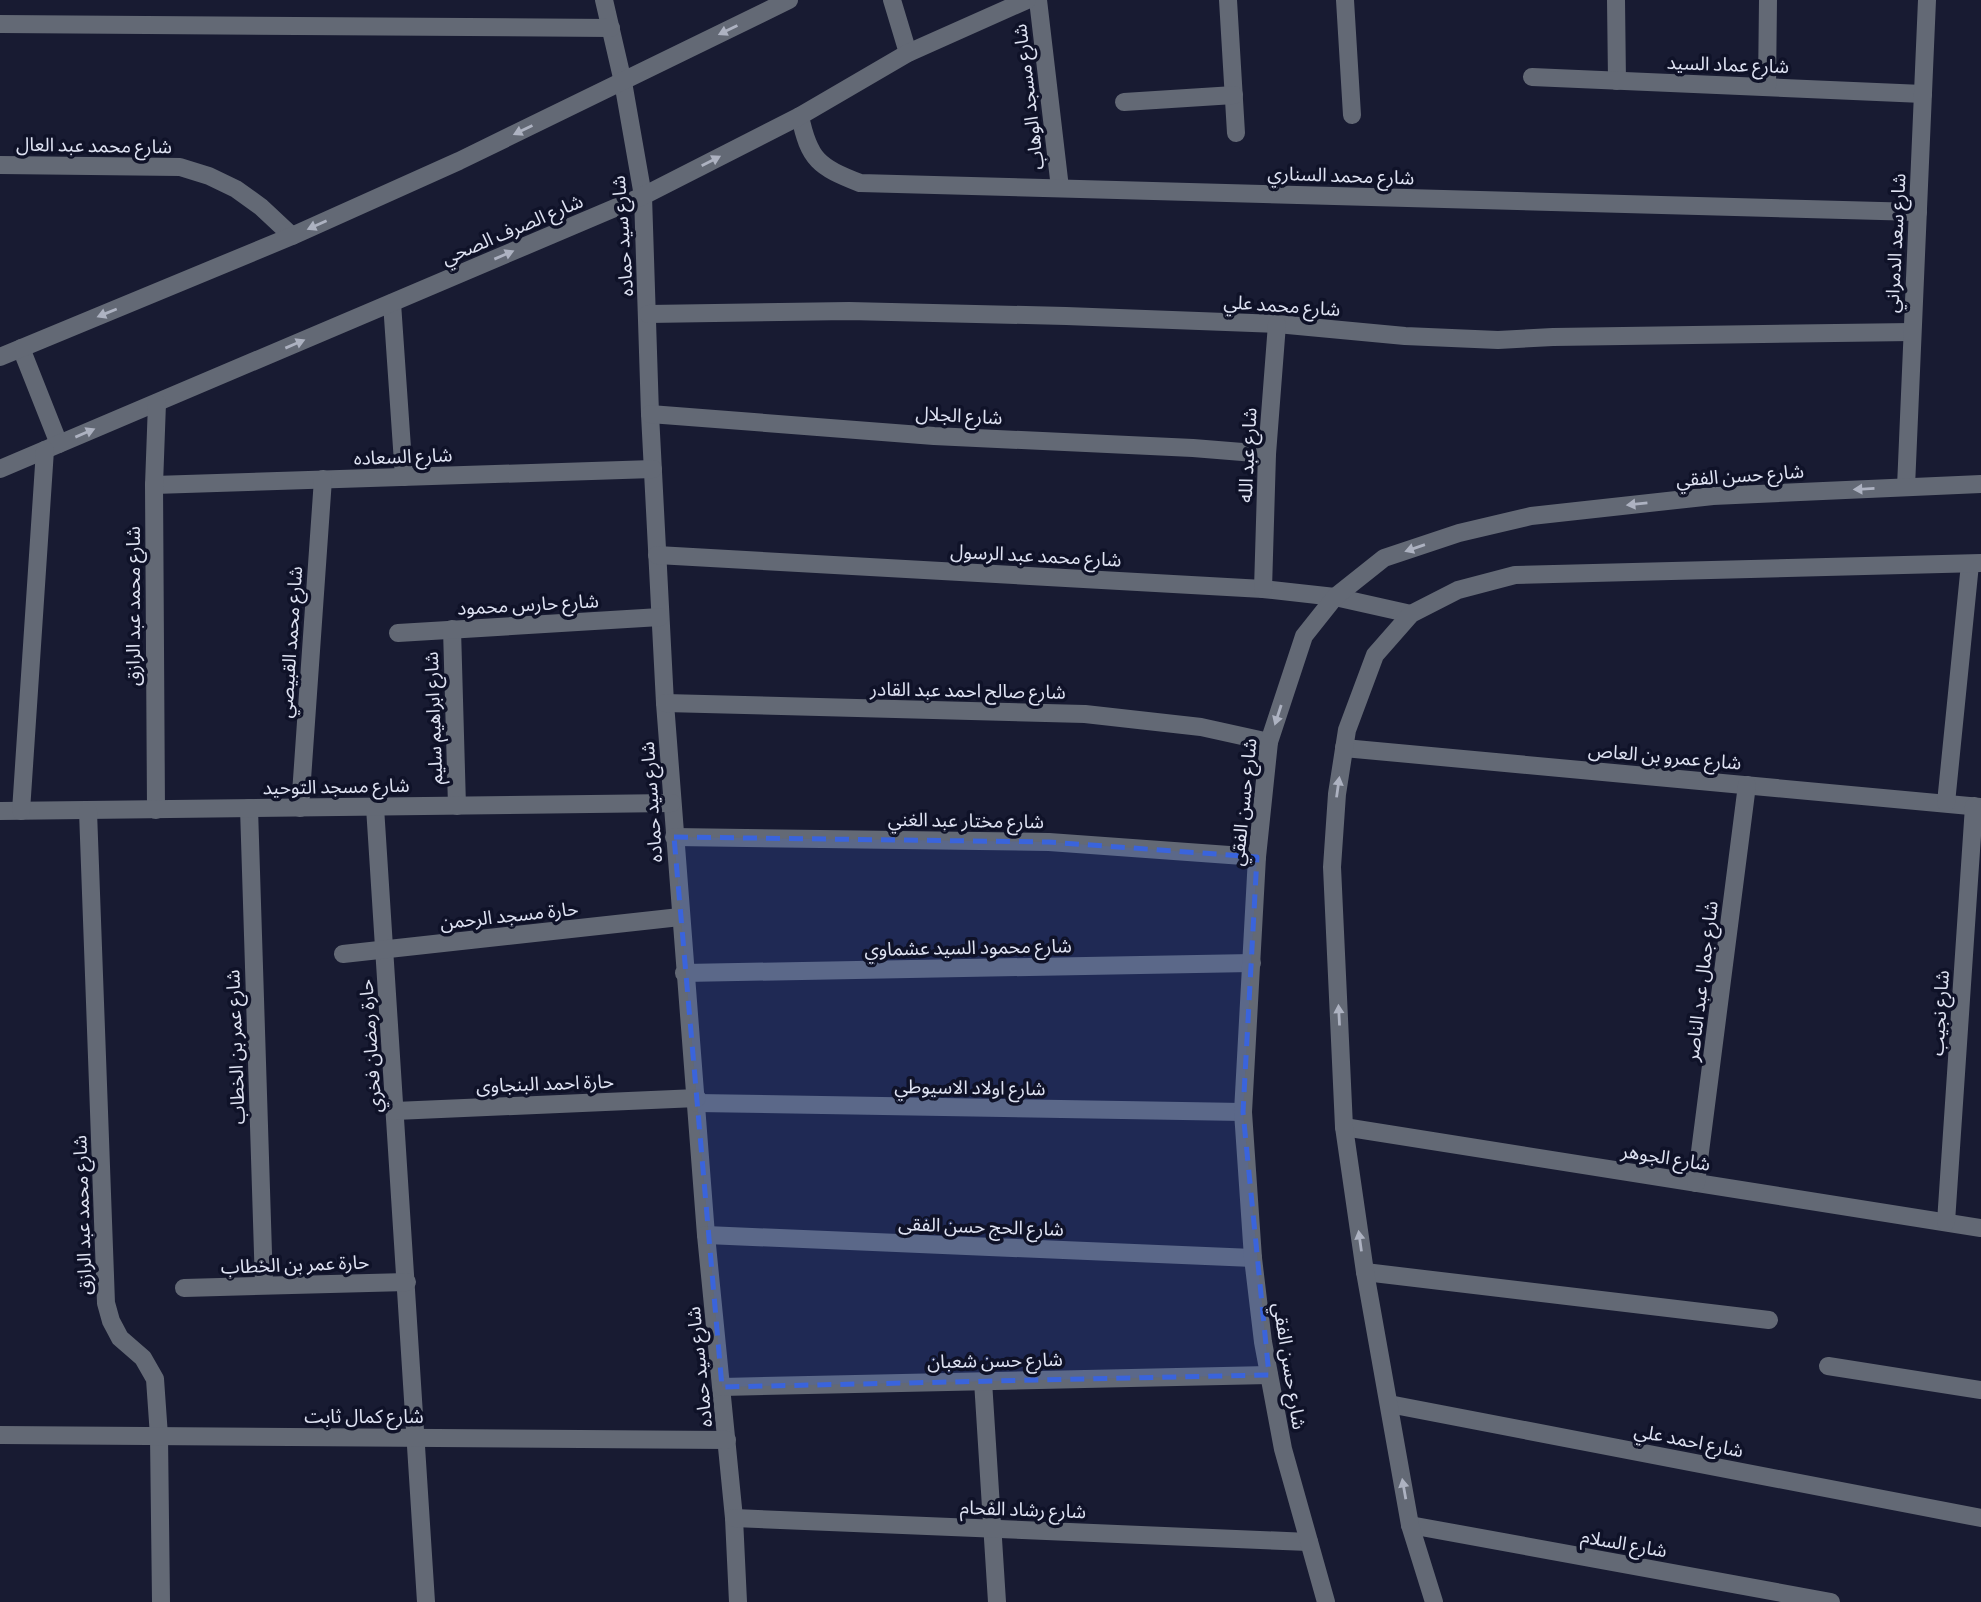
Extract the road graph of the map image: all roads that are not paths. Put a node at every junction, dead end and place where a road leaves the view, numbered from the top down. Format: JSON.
{"nodes":[{"id":1,"x":604,"y":0,"type":"edge"},
{"id":2,"x":789,"y":0,"type":"edge"},
{"id":3,"x":892,"y":0,"type":"edge"},
{"id":4,"x":1027,"y":0,"type":"edge"},
{"id":5,"x":1038,"y":0,"type":"edge"},
{"id":6,"x":1228,"y":0,"type":"edge"},
{"id":7,"x":1345,"y":0,"type":"edge"},
{"id":8,"x":1615,"y":0,"type":"edge"},
{"id":9,"x":1768,"y":0,"type":"edge"},
{"id":10,"x":1927,"y":0,"type":"edge"},
{"id":11,"x":0,"y":24,"type":"edge"},
{"id":12,"x":611,"y":27,"type":"junction"},
{"id":13,"x":908,"y":53,"type":"junction"},
{"id":14,"x":1532,"y":78,"type":"dead end"},
{"id":15,"x":1616,"y":80,"type":"junction"},
{"id":16,"x":623,"y":82,"type":"junction"},
{"id":17,"x":1768,"y":87,"type":"junction"},
{"id":18,"x":1923,"y":94,"type":"junction"},
{"id":19,"x":1234,"y":96,"type":"junction"},
{"id":20,"x":1124,"y":102,"type":"dead end"},
{"id":21,"x":1352,"y":115,"type":"dead end"},
{"id":22,"x":800,"y":116,"type":"junction"},
{"id":23,"x":1236,"y":133,"type":"dead end"},
{"id":24,"x":0,"y":164,"type":"edge"},
{"id":25,"x":1060,"y":188,"type":"junction"},
{"id":26,"x":643,"y":196,"type":"junction"},
{"id":27,"x":1918,"y":212,"type":"junction"},
{"id":28,"x":292,"y":236,"type":"junction"},
{"id":29,"x":392,"y":303,"type":"junction"},
{"id":30,"x":648,"y":314,"type":"junction"},
{"id":31,"x":1276,"y":324,"type":"junction"},
{"id":32,"x":1912,"y":332,"type":"junction"},
{"id":33,"x":21,"y":348,"type":"junction"},
{"id":34,"x":0,"y":357,"type":"edge"},
{"id":35,"x":157,"y":403,"type":"junction"},
{"id":36,"x":650,"y":414,"type":"junction"},
{"id":37,"x":52,"y":447,"type":"junction"},
{"id":38,"x":1267,"y":454,"type":"junction"},
{"id":39,"x":0,"y":469,"type":"edge"},
{"id":40,"x":653,"y":469,"type":"junction"},
{"id":41,"x":404,"y":477,"type":"junction"},
{"id":42,"x":323,"y":480,"type":"junction"},
{"id":43,"x":1981,"y":484,"type":"edge"},
{"id":44,"x":154,"y":485,"type":"junction"},
{"id":45,"x":1906,"y":487,"type":"junction"},
{"id":46,"x":657,"y":555,"type":"junction"},
{"id":47,"x":1976,"y":564,"type":"edge"},
{"id":48,"x":1263,"y":589,"type":"junction"},
{"id":49,"x":1335,"y":597,"type":"junction"},
{"id":50,"x":1411,"y":614,"type":"junction"},
{"id":51,"x":660,"y":617,"type":"junction"},
{"id":52,"x":452,"y":629,"type":"junction"},
{"id":53,"x":398,"y":633,"type":"dead end"},
{"id":54,"x":664,"y":704,"type":"junction"},
{"id":55,"x":1269,"y":742,"type":"junction"},
{"id":56,"x":1344,"y":748,"type":"junction"},
{"id":57,"x":1747,"y":785,"type":"junction"},
{"id":58,"x":672,"y":803,"type":"junction"},
{"id":59,"x":1946,"y":803,"type":"junction"},
{"id":60,"x":457,"y":806,"type":"junction"},
{"id":61,"x":1977,"y":806,"type":"edge"},
{"id":62,"x":374,"y":807,"type":"junction"},
{"id":63,"x":249,"y":808,"type":"junction"},
{"id":64,"x":300,"y":808,"type":"junction"},
{"id":65,"x":156,"y":810,"type":"junction"},
{"id":66,"x":0,"y":811,"type":"edge"},
{"id":67,"x":20,"y":811,"type":"junction"},
{"id":68,"x":88,"y":811,"type":"junction"},
{"id":69,"x":674,"y":837,"type":"junction"},
{"id":70,"x":1257,"y":857,"type":"junction"},
{"id":71,"x":680,"y":917,"type":"junction"},
{"id":72,"x":384,"y":950,"type":"junction"},
{"id":73,"x":343,"y":954,"type":"dead end"},
{"id":74,"x":1252,"y":963,"type":"junction"},
{"id":75,"x":684,"y":973,"type":"junction"},
{"id":76,"x":697,"y":1101,"type":"junction"},
{"id":77,"x":395,"y":1111,"type":"junction"},
{"id":78,"x":1243,"y":1112,"type":"junction"},
{"id":79,"x":1344,"y":1127,"type":"junction"},
{"id":80,"x":1696,"y":1183,"type":"junction"},
{"id":81,"x":1946,"y":1222,"type":"junction"},
{"id":82,"x":1981,"y":1228,"type":"edge"},
{"id":83,"x":706,"y":1236,"type":"junction"},
{"id":84,"x":1253,"y":1258,"type":"junction"},
{"id":85,"x":1365,"y":1272,"type":"junction"},
{"id":86,"x":407,"y":1282,"type":"junction"},
{"id":87,"x":264,"y":1285,"type":"junction"},
{"id":88,"x":184,"y":1288,"type":"dead end"},
{"id":89,"x":1769,"y":1320,"type":"dead end"},
{"id":90,"x":1828,"y":1366,"type":"dead end"},
{"id":91,"x":1269,"y":1375,"type":"junction"},
{"id":92,"x":983,"y":1381,"type":"junction"},
{"id":93,"x":722,"y":1387,"type":"junction"},
{"id":94,"x":1981,"y":1390,"type":"edge"},
{"id":95,"x":1389,"y":1404,"type":"junction"},
{"id":96,"x":0,"y":1435,"type":"edge"},
{"id":97,"x":159,"y":1436,"type":"junction"},
{"id":98,"x":416,"y":1438,"type":"junction"},
{"id":99,"x":727,"y":1440,"type":"junction"},
{"id":100,"x":734,"y":1518,"type":"junction"},
{"id":101,"x":1981,"y":1518,"type":"edge"},
{"id":102,"x":1410,"y":1525,"type":"junction"},
{"id":103,"x":991,"y":1529,"type":"junction"},
{"id":104,"x":1309,"y":1542,"type":"junction"},
{"id":105,"x":160,"y":1602,"type":"edge"},
{"id":106,"x":426,"y":1602,"type":"edge"},
{"id":107,"x":738,"y":1602,"type":"edge"},
{"id":108,"x":997,"y":1602,"type":"edge"},
{"id":109,"x":1326,"y":1602,"type":"edge"},
{"id":110,"x":1434,"y":1602,"type":"edge"},
{"id":111,"x":1831,"y":1602,"type":"edge"}],
"edges":[{"from":1,"to":12,"type":"street","name":"شارع سيد حماده"},
{"from":2,"to":16,"type":"street","one_way":true},
{"from":3,"to":13,"type":"street"},
{"from":4,"to":13,"type":"street","name":"شارع الصرف الصحي"},
{"from":5,"to":25,"type":"street","name":"شارع مسجد الوهاب"},
{"from":6,"to":19,"type":"street"},
{"from":7,"to":21,"type":"street"},
{"from":8,"to":15,"type":"street"},
{"from":9,"to":17,"type":"street"},
{"from":10,"to":18,"type":"street","name":"شارع سعد الدمراني"},
{"from":11,"to":12,"type":"street"},
{"from":12,"to":16,"type":"street","name":"شارع سيد حماده"},
{"from":13,"to":22,"type":"street","name":"شارع الصرف الصحي"},
{"from":14,"to":15,"type":"street","name":"شارع عماد السيد"},
{"from":15,"to":17,"type":"street","name":"شارع عماد السيد"},
{"from":16,"to":26,"type":"street","name":"شارع سيد حماده"},
{"from":16,"to":28,"type":"street","one_way":true},
{"from":17,"to":18,"type":"street","name":"شارع عماد السيد"},
{"from":18,"to":27,"type":"street","name":"شارع سعد الدمراني"},
{"from":19,"to":20,"type":"street"},
{"from":19,"to":23,"type":"street"},
{"from":22,"to":25,"type":"street","name":"شارع محمد السناري"},
{"from":26,"to":22,"type":"street","name":"شارع الصرف الصحي","one_way":true},
{"from":24,"to":28,"type":"street","name":"شارع محمد عبد العال"},
{"from":25,"to":27,"type":"street","name":"شارع محمد السناري"},
{"from":29,"to":26,"type":"street","name":"شارع الصرف الصحي","one_way":true},
{"from":26,"to":30,"type":"street","name":"شارع سيد حماده"},
{"from":27,"to":32,"type":"street","name":"شارع سعد الدمراني"},
{"from":28,"to":33,"type":"street","one_way":true},
{"from":35,"to":29,"type":"street","name":"شارع الصرف الصحي","one_way":true},
{"from":29,"to":41,"type":"street"},
{"from":30,"to":31,"type":"street","name":"شارع محمد علي"},
{"from":30,"to":36,"type":"street","name":"شارع سيد حماده"},
{"from":31,"to":32,"type":"street","name":"شارع محمد علي"},
{"from":31,"to":38,"type":"street","name":"شارع عبد الله"},
{"from":32,"to":45,"type":"street","name":"شارع سعد الدمراني"},
{"from":33,"to":34,"type":"street"},
{"from":33,"to":37,"type":"street"},
{"from":37,"to":35,"type":"street","name":"شارع الصرف الصحي","one_way":true},
{"from":35,"to":44,"type":"street","name":"شارع محمد عبد الرازق"},
{"from":36,"to":38,"type":"street","name":"شارع الجلال"},
{"from":36,"to":40,"type":"street","name":"شارع سيد حماده"},
{"from":37,"to":39,"type":"street","name":"شارع الصرف الصحي"},
{"from":37,"to":67,"type":"street"},
{"from":38,"to":48,"type":"street","name":"شارع عبد الله"},
{"from":40,"to":41,"type":"street","name":"شارع السعاده"},
{"from":40,"to":46,"type":"street","name":"شارع سيد حماده"},
{"from":41,"to":42,"type":"street","name":"شارع السعاده"},
{"from":42,"to":44,"type":"street","name":"شارع السعاده"},
{"from":42,"to":64,"type":"street","name":"شارع محمد القبيصي"},
{"from":43,"to":45,"type":"street","name":"شارع حسن الفقي"},
{"from":44,"to":65,"type":"street","name":"شارع محمد عبد الرازق"},
{"from":45,"to":49,"type":"street","name":"شارع حسن الفقي","one_way":true},
{"from":46,"to":48,"type":"street","name":"شارع محمد عبد الرسول"},
{"from":46,"to":51,"type":"street","name":"شارع سيد حماده"},
{"from":47,"to":50,"type":"street"},
{"from":47,"to":59,"type":"street"},
{"from":48,"to":49,"type":"street","name":"شارع محمد عبد الرسول"},
{"from":49,"to":50,"type":"street","name":"شارع محمد عبد الرسول"},
{"from":49,"to":55,"type":"street","name":"شارع حسن الفقي","one_way":true},
{"from":50,"to":56,"type":"street"},
{"from":51,"to":52,"type":"street","name":"شارع حارس محمود"},
{"from":51,"to":54,"type":"street","name":"شارع سيد حماده"},
{"from":52,"to":53,"type":"street","name":"شارع حارس محمود"},
{"from":52,"to":60,"type":"street","name":"شارع ابراهيم سليم"},
{"from":54,"to":55,"type":"street","name":"شارع صالح احمد عبد القادر"},
{"from":54,"to":58,"type":"street","name":"شارع سيد حماده"},
{"from":55,"to":70,"type":"street","name":"شارع حسن الفقي"},
{"from":56,"to":57,"type":"street","name":"شارع عمرو بن العاص"},
{"from":79,"to":56,"type":"street","one_way":true},
{"from":57,"to":59,"type":"street","name":"شارع عمرو بن العاص"},
{"from":57,"to":80,"type":"street","name":"شارع جمال عبد الناصر"},
{"from":58,"to":60,"type":"street","name":"شارع مسجد التوحيد"},
{"from":58,"to":69,"type":"street","name":"شارع سيد حماده"},
{"from":59,"to":61,"type":"street","name":"شارع عمرو بن العاص"},
{"from":60,"to":62,"type":"street","name":"شارع مسجد التوحيد"},
{"from":61,"to":81,"type":"street","name":"شارع نجيب"},
{"from":62,"to":64,"type":"street","name":"شارع مسجد التوحيد"},
{"from":62,"to":72,"type":"street","name":"حارة رمضان فخري"},
{"from":63,"to":64,"type":"street","name":"شارع مسجد التوحيد"},
{"from":63,"to":65,"type":"street","name":"شارع مسجد التوحيد"},
{"from":63,"to":87,"type":"street","name":"شارع عمر بن الخطاب"},
{"from":65,"to":68,"type":"street","name":"شارع مسجد التوحيد"},
{"from":66,"to":67,"type":"street","name":"شارع مسجد التوحيد"},
{"from":67,"to":68,"type":"street","name":"شارع مسجد التوحيد"},
{"from":68,"to":97,"type":"street","name":"شارع محمد عبد الرازق"},
{"from":69,"to":70,"type":"street","name":"شارع مختار عبد الغني"},
{"from":69,"to":71,"type":"street","name":"شارع سيد حماده"},
{"from":70,"to":74,"type":"street","name":"شارع حسن الفقي"},
{"from":71,"to":72,"type":"street","name":"حارة مسجد الرحمن"},
{"from":71,"to":75,"type":"street","name":"شارع سيد حماده"},
{"from":72,"to":73,"type":"street","name":"حارة مسجد الرحمن"},
{"from":72,"to":77,"type":"street","name":"حارة رمضان فخري"},
{"from":74,"to":75,"type":"street","name":"شارع محمود السيد عشماوي"},
{"from":74,"to":78,"type":"street","name":"شارع حسن الفقي"},
{"from":75,"to":76,"type":"street","name":"شارع سيد حماده"},
{"from":76,"to":77,"type":"street","name":"حارة احمد البنجاوى"},
{"from":76,"to":78,"type":"street","name":"شارع اولاد الاسيوطي"},
{"from":76,"to":83,"type":"street","name":"شارع سيد حماده"},
{"from":77,"to":86,"type":"street","name":"حارة رمضان فخري"},
{"from":78,"to":84,"type":"street","name":"شارع حسن الفقي"},
{"from":79,"to":80,"type":"street","name":"شارع الجوهر"},
{"from":85,"to":79,"type":"street","one_way":true},
{"from":80,"to":81,"type":"street","name":"شارع الجوهر"},
{"from":81,"to":82,"type":"street","name":"شارع الجوهر"},
{"from":83,"to":84,"type":"street","name":"شارع الحج حسن الفقى"},
{"from":83,"to":93,"type":"street","name":"شارع سيد حماده"},
{"from":84,"to":91,"type":"street","name":"شارع حسن الفقي"},
{"from":85,"to":89,"type":"street"},
{"from":85,"to":95,"type":"street"},
{"from":86,"to":87,"type":"street","name":"حارة عمر بن الخطاب"},
{"from":86,"to":98,"type":"street","name":"حارة رمضان فخري"},
{"from":87,"to":88,"type":"street","name":"حارة عمر بن الخطاب"},
{"from":90,"to":94,"type":"street"},
{"from":91,"to":92,"type":"street","name":"شارع حسن شعبان"},
{"from":91,"to":104,"type":"street","name":"شارع حسن الفقي"},
{"from":92,"to":93,"type":"street","name":"شارع حسن شعبان"},
{"from":92,"to":103,"type":"street"},
{"from":93,"to":99,"type":"street","name":"شارع سيد حماده"},
{"from":95,"to":101,"type":"street","name":"شارع احمد علي"},
{"from":102,"to":95,"type":"street","one_way":true},
{"from":96,"to":97,"type":"street","name":"شارع كمال ثابت"},
{"from":97,"to":98,"type":"street","name":"شارع كمال ثابت"},
{"from":97,"to":105,"type":"street","name":"شارع محمد عبد الرازق"},
{"from":98,"to":99,"type":"street","name":"شارع كمال ثابت"},
{"from":98,"to":106,"type":"street","name":"حارة رمضان فخري"},
{"from":99,"to":100,"type":"street","name":"شارع سيد حماده"},
{"from":100,"to":103,"type":"street","name":"شارع رشاد الفحام"},
{"from":100,"to":107,"type":"street","name":"شارع سيد حماده"},
{"from":102,"to":110,"type":"street"},
{"from":102,"to":111,"type":"street","name":"شارع السلام"},
{"from":103,"to":104,"type":"street","name":"شارع رشاد الفحام"},
{"from":103,"to":108,"type":"street"},
{"from":104,"to":109,"type":"street","name":"شارع حسن الفقي"}]}
